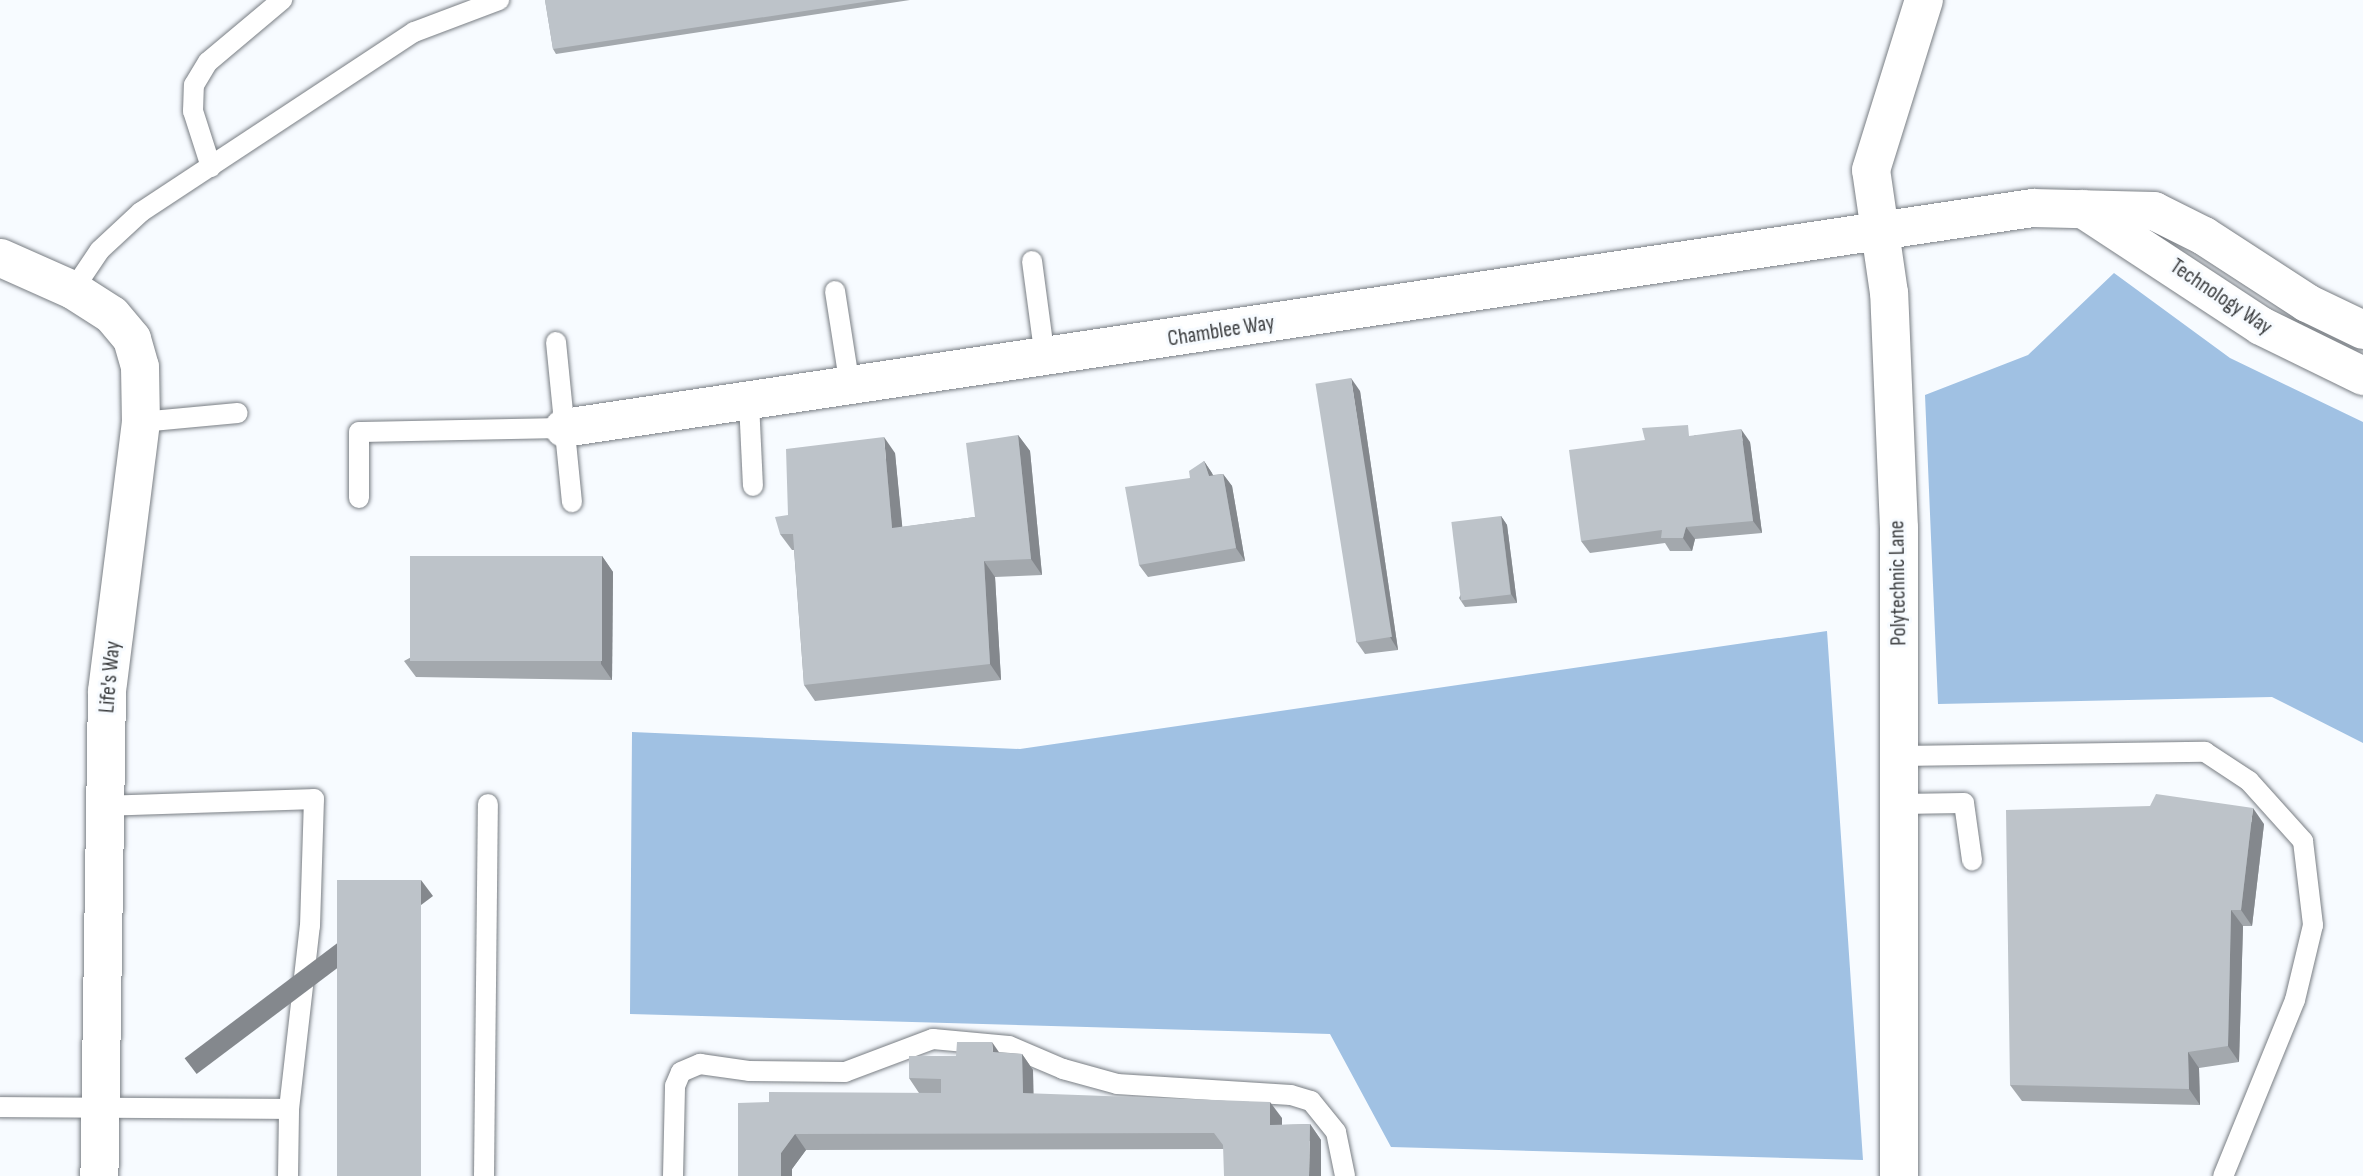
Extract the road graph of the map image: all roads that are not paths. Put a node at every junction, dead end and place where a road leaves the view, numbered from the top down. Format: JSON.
{"nodes":[{"id":1,"x":282,"y":0,"type":"edge"},
{"id":2,"x":499,"y":0,"type":"edge"},
{"id":3,"x":1924,"y":0,"type":"edge"},
{"id":4,"x":211,"y":167,"type":"junction"},
{"id":5,"x":2083,"y":209,"type":"junction"},
{"id":6,"x":1877,"y":230,"type":"junction"},
{"id":7,"x":1,"y":258,"type":"edge"},
{"id":8,"x":1032,"y":261,"type":"dead end"},
{"id":9,"x":73,"y":290,"type":"junction"},
{"id":10,"x":835,"y":291,"type":"dead end"},
{"id":11,"x":2363,"y":330,"type":"edge"},
{"id":12,"x":556,"y":342,"type":"dead end"},
{"id":13,"x":1045,"y":359,"type":"junction"},
{"id":14,"x":2363,"y":376,"type":"edge"},
{"id":15,"x":850,"y":387,"type":"junction"},
{"id":16,"x":749,"y":402,"type":"junction"},
{"id":17,"x":238,"y":413,"type":"dead end"},
{"id":18,"x":141,"y":422,"type":"junction"},
{"id":19,"x":564,"y":428,"type":"junction"},
{"id":20,"x":753,"y":486,"type":"dead end"},
{"id":21,"x":359,"y":498,"type":"dead end"},
{"id":22,"x":572,"y":502,"type":"dead end"},
{"id":23,"x":1900,"y":756,"type":"junction"},
{"id":24,"x":488,"y":804,"type":"dead end"},
{"id":25,"x":1900,"y":804,"type":"junction"},
{"id":26,"x":103,"y":806,"type":"junction"},
{"id":27,"x":1972,"y":860,"type":"dead end"},
{"id":28,"x":0,"y":1107,"type":"edge"},
{"id":29,"x":99,"y":1107,"type":"junction"},
{"id":30,"x":289,"y":1109,"type":"junction"},
{"id":31,"x":99,"y":1176,"type":"edge"},
{"id":32,"x":288,"y":1176,"type":"edge"},
{"id":33,"x":484,"y":1176,"type":"edge"},
{"id":34,"x":673,"y":1176,"type":"edge"},
{"id":35,"x":1345,"y":1176,"type":"edge"},
{"id":36,"x":1899,"y":1176,"type":"edge"},
{"id":37,"x":2223,"y":1176,"type":"edge"}],
"edges":[{"from":1,"to":4,"type":"lane"},
{"from":2,"to":4,"type":"lane"},
{"from":3,"to":6,"type":"street","name":"Polytechnic Lane"},
{"from":4,"to":9,"type":"lane"},
{"from":5,"to":6,"type":"street","name":"Technology Way"},
{"from":5,"to":11,"type":"street","name":"Technology Way"},
{"from":5,"to":14,"type":"street","name":"Technology Way"},
{"from":6,"to":13,"type":"street","name":"Chamblee Way"},
{"from":6,"to":23,"type":"street","name":"Polytechnic Lane"},
{"from":7,"to":9,"type":"street","name":"Life's Way"},
{"from":8,"to":13,"type":"lane"},
{"from":9,"to":18,"type":"street","name":"Life's Way"},
{"from":10,"to":15,"type":"lane"},
{"from":12,"to":19,"type":"lane"},
{"from":13,"to":15,"type":"street","name":"Chamblee Way"},
{"from":15,"to":16,"type":"street","name":"Chamblee Way"},
{"from":16,"to":19,"type":"street","name":"Chamblee Way"},
{"from":16,"to":20,"type":"lane"},
{"from":17,"to":18,"type":"lane"},
{"from":18,"to":26,"type":"street","name":"Life's Way"},
{"from":19,"to":21,"type":"lane"},
{"from":19,"to":22,"type":"lane"},
{"from":23,"to":25,"type":"street","name":"Polytechnic Lane"},
{"from":23,"to":37,"type":"lane"},
{"from":24,"to":33,"type":"lane"},
{"from":25,"to":27,"type":"lane"},
{"from":25,"to":36,"type":"street","name":"Polytechnic Lane"},
{"from":26,"to":29,"type":"street","name":"Life's Way"},
{"from":26,"to":30,"type":"lane"},
{"from":28,"to":29,"type":"lane"},
{"from":29,"to":30,"type":"lane"},
{"from":29,"to":31,"type":"street","name":"Life's Way"},
{"from":30,"to":32,"type":"lane"},
{"from":34,"to":35,"type":"lane"}]}
